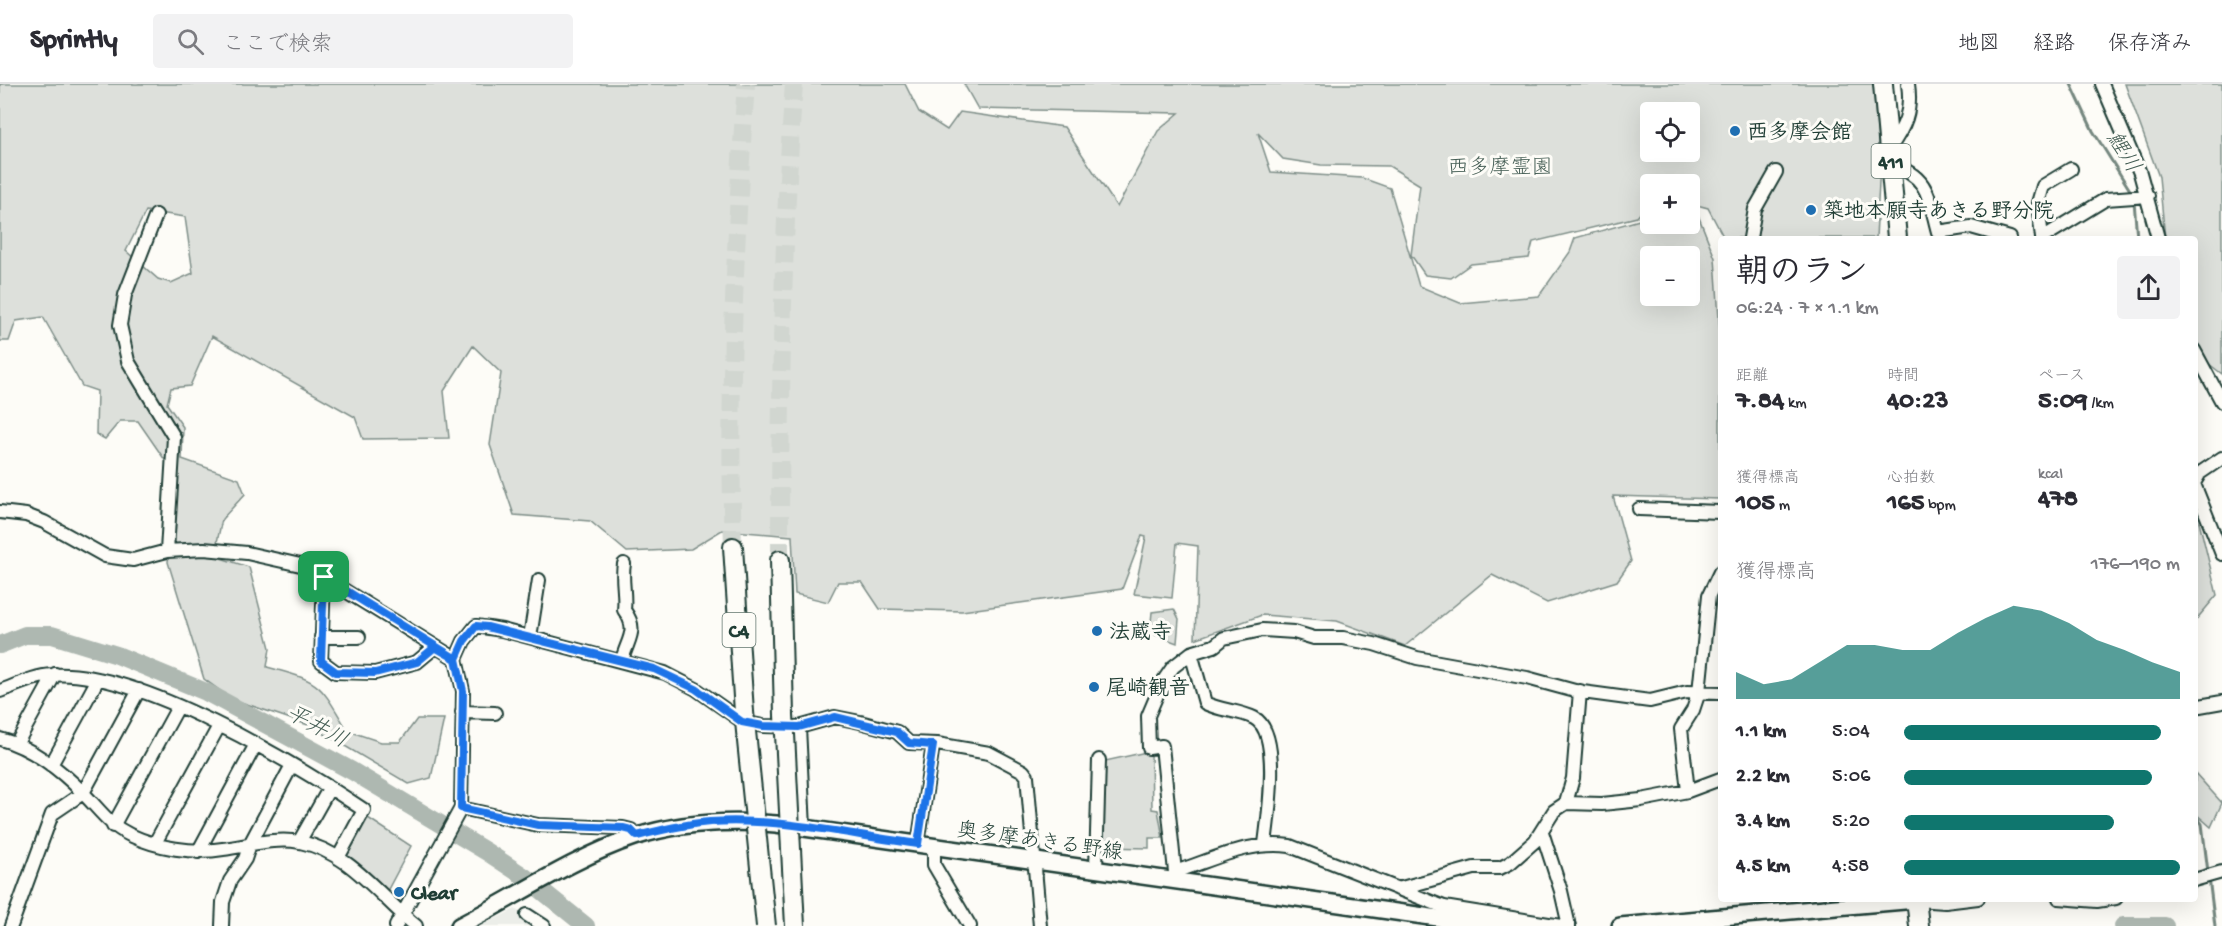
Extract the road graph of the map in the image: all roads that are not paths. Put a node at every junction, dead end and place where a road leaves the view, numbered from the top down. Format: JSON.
{"nodes":[{"id":1,"x":1883,"y":84,"type":"edge"},
{"id":2,"x":1908,"y":84,"type":"edge"},
{"id":3,"x":2102,"y":84,"type":"edge"},
{"id":4,"x":1890,"y":157,"type":"junction"},
{"id":5,"x":2071,"y":169,"type":"dead end"},
{"id":6,"x":1776,"y":172,"type":"dead end"},
{"id":7,"x":2144,"y":196,"type":"junction"},
{"id":8,"x":156,"y":215,"type":"dead end"},
{"id":9,"x":1750,"y":236,"type":"edge"},
{"id":10,"x":1897,"y":236,"type":"edge"},
{"id":11,"x":1995,"y":236,"type":"edge"},
{"id":12,"x":2042,"y":236,"type":"edge"},
{"id":13,"x":2045,"y":236,"type":"edge"},
{"id":14,"x":2157,"y":236,"type":"edge"},
{"id":15,"x":2198,"y":357,"type":"edge"},
{"id":16,"x":2222,"y":402,"type":"edge"},
{"id":17,"x":2222,"y":458,"type":"edge"},
{"id":18,"x":2198,"y":477,"type":"edge"},
{"id":19,"x":2198,"y":494,"type":"edge"},
{"id":20,"x":1639,"y":509,"type":"dead end"},
{"id":21,"x":0,"y":512,"type":"edge"},
{"id":22,"x":1718,"y":512,"type":"edge"},
{"id":23,"x":734,"y":547,"type":"tunnel mouth"},
{"id":24,"x":166,"y":551,"type":"junction"},
{"id":25,"x":2222,"y":554,"type":"edge"},
{"id":26,"x":780,"y":560,"type":"tunnel mouth"},
{"id":27,"x":624,"y":564,"type":"dead end"},
{"id":28,"x":1718,"y":576,"type":"edge"},
{"id":29,"x":324,"y":577,"type":"junction"},
{"id":30,"x":539,"y":580,"type":"dead end"},
{"id":31,"x":321,"y":637,"type":"junction"},
{"id":32,"x":359,"y":637,"type":"dead end"},
{"id":33,"x":530,"y":637,"type":"junction"},
{"id":34,"x":435,"y":647,"type":"junction"},
{"id":35,"x":1191,"y":653,"type":"junction"},
{"id":36,"x":456,"y":659,"type":"junction"},
{"id":37,"x":622,"y":660,"type":"junction"},
{"id":38,"x":55,"y":674,"type":"junction"},
{"id":39,"x":98,"y":679,"type":"junction"},
{"id":40,"x":139,"y":690,"type":"junction"},
{"id":41,"x":0,"y":691,"type":"edge"},
{"id":42,"x":1580,"y":691,"type":"junction"},
{"id":43,"x":1699,"y":692,"type":"junction"},
{"id":44,"x":1718,"y":693,"type":"edge"},
{"id":45,"x":2222,"y":702,"type":"edge"},
{"id":46,"x":2198,"y":706,"type":"edge"},
{"id":47,"x":178,"y":707,"type":"junction"},
{"id":48,"x":462,"y":712,"type":"junction"},
{"id":49,"x":495,"y":713,"type":"dead end"},
{"id":50,"x":219,"y":726,"type":"junction"},
{"id":51,"x":799,"y":727,"type":"junction"},
{"id":52,"x":0,"y":739,"type":"edge"},
{"id":53,"x":17,"y":744,"type":"junction"},
{"id":54,"x":933,"y":745,"type":"junction"},
{"id":55,"x":255,"y":746,"type":"junction"},
{"id":56,"x":1099,"y":760,"type":"dead end"},
{"id":57,"x":51,"y":765,"type":"junction"},
{"id":58,"x":292,"y":765,"type":"junction"},
{"id":59,"x":1718,"y":780,"type":"edge"},
{"id":60,"x":330,"y":787,"type":"junction"},
{"id":61,"x":1688,"y":791,"type":"junction"},
{"id":62,"x":83,"y":793,"type":"junction"},
{"id":63,"x":1566,"y":803,"type":"junction"},
{"id":64,"x":461,"y":810,"type":"junction"},
{"id":65,"x":113,"y":826,"type":"junction"},
{"id":66,"x":804,"y":828,"type":"junction"},
{"id":67,"x":1542,"y":832,"type":"junction"},
{"id":68,"x":637,"y":836,"type":"junction"},
{"id":69,"x":300,"y":842,"type":"junction"},
{"id":70,"x":155,"y":843,"type":"junction"},
{"id":71,"x":250,"y":844,"type":"junction"},
{"id":72,"x":918,"y":844,"type":"junction"},
{"id":73,"x":1265,"y":844,"type":"junction"},
{"id":74,"x":934,"y":847,"type":"junction"},
{"id":75,"x":198,"y":852,"type":"junction"},
{"id":76,"x":338,"y":858,"type":"junction"},
{"id":77,"x":1035,"y":861,"type":"junction"},
{"id":78,"x":1096,"y":869,"type":"junction"},
{"id":79,"x":2218,"y":873,"type":"edge"},
{"id":80,"x":1174,"y":877,"type":"junction"},
{"id":81,"x":2198,"y":879,"type":"edge"},
{"id":82,"x":1398,"y":889,"type":"junction"},
{"id":83,"x":1945,"y":902,"type":"edge"},
{"id":84,"x":1917,"y":909,"type":"edge"},
{"id":85,"x":526,"y":915,"type":"dead end"},
{"id":86,"x":399,"y":920,"type":"edge"},
{"id":87,"x":476,"y":922,"type":"edge"},
{"id":88,"x":1452,"y":923,"type":"edge"},
{"id":89,"x":11,"y":926,"type":"edge"},
{"id":90,"x":222,"y":926,"type":"edge"},
{"id":91,"x":416,"y":926,"type":"edge"},
{"id":92,"x":459,"y":926,"type":"edge"},
{"id":93,"x":544,"y":926,"type":"edge"},
{"id":94,"x":766,"y":926,"type":"edge"},
{"id":95,"x":795,"y":926,"type":"edge"},
{"id":96,"x":970,"y":926,"type":"edge"},
{"id":97,"x":1040,"y":926,"type":"edge"},
{"id":98,"x":1521,"y":926,"type":"edge"},
{"id":99,"x":1561,"y":926,"type":"edge"},
{"id":100,"x":1569,"y":926,"type":"edge"},
{"id":101,"x":1620,"y":926,"type":"edge"}],
"edges":[{"from":1,"to":4,"type":"highway","number":"411"},
{"from":2,"to":4,"type":"street"},
{"from":3,"to":7,"type":"street"},
{"from":4,"to":10,"type":"highway","number":"411"},
{"from":4,"to":11,"type":"street"},
{"from":5,"to":12,"type":"street"},
{"from":6,"to":9,"type":"street"},
{"from":7,"to":13,"type":"street"},
{"from":7,"to":14,"type":"street"},
{"from":8,"to":24,"type":"street"},
{"from":15,"to":16,"type":"street"},
{"from":17,"to":18,"type":"street"},
{"from":19,"to":25,"type":"street"},
{"from":20,"to":22,"type":"street"},
{"from":21,"to":24,"type":"street"},
{"from":23,"to":94,"type":"highway","number":"C4","bridge":true},
{"from":24,"to":29,"type":"street"},
{"from":26,"to":95,"type":"highway","number":"C4","bridge":true},
{"from":27,"to":37,"type":"street"},
{"from":28,"to":43,"type":"street"},
{"from":29,"to":31,"type":"street"},
{"from":29,"to":34,"type":"street"},
{"from":30,"to":33,"type":"street"},
{"from":31,"to":32,"type":"street"},
{"from":31,"to":34,"type":"street"},
{"from":33,"to":36,"type":"street"},
{"from":33,"to":37,"type":"street"},
{"from":34,"to":36,"type":"street"},
{"from":35,"to":42,"type":"street"},
{"from":35,"to":73,"type":"street"},
{"from":35,"to":80,"type":"street"},
{"from":36,"to":48,"type":"street"},
{"from":37,"to":51,"type":"street"},
{"from":38,"to":39,"type":"street"},
{"from":38,"to":41,"type":"street"},
{"from":38,"to":53,"type":"street"},
{"from":39,"to":40,"type":"street"},
{"from":39,"to":57,"type":"street"},
{"from":40,"to":47,"type":"street"},
{"from":40,"to":62,"type":"street"},
{"from":42,"to":43,"type":"street"},
{"from":42,"to":63,"type":"street"},
{"from":43,"to":44,"type":"street"},
{"from":43,"to":61,"type":"street"},
{"from":45,"to":46,"type":"street"},
{"from":47,"to":50,"type":"street"},
{"from":47,"to":65,"type":"street"},
{"from":48,"to":49,"type":"street"},
{"from":48,"to":64,"type":"street"},
{"from":50,"to":55,"type":"street"},
{"from":50,"to":70,"type":"street"},
{"from":51,"to":54,"type":"street"},
{"from":51,"to":66,"type":"street"},
{"from":52,"to":53,"type":"street"},
{"from":53,"to":57,"type":"street"},
{"from":54,"to":72,"type":"street"},
{"from":54,"to":77,"type":"street"},
{"from":55,"to":58,"type":"street"},
{"from":55,"to":75,"type":"street"},
{"from":56,"to":78,"type":"street"},
{"from":57,"to":62,"type":"street"},
{"from":58,"to":60,"type":"street"},
{"from":58,"to":71,"type":"street"},
{"from":59,"to":61,"type":"street"},
{"from":60,"to":69,"type":"street"},
{"from":60,"to":76,"type":"street"},
{"from":61,"to":63,"type":"street"},
{"from":62,"to":65,"type":"street"},
{"from":62,"to":89,"type":"street"},
{"from":63,"to":67,"type":"street"},
{"from":64,"to":68,"type":"street"},
{"from":64,"to":86,"type":"street"},
{"from":65,"to":70,"type":"street"},
{"from":66,"to":68,"type":"main road","name":"奥多摩あきる野線"},
{"from":66,"to":72,"type":"main road","name":"奥多摩あきる野線"},
{"from":67,"to":82,"type":"street"},
{"from":67,"to":100,"type":"street"},
{"from":68,"to":87,"type":"main road","name":"奥多摩あきる野線"},
{"from":69,"to":71,"type":"street"},
{"from":69,"to":76,"type":"street"},
{"from":70,"to":75,"type":"street"},
{"from":71,"to":75,"type":"street"},
{"from":71,"to":90,"type":"street"},
{"from":72,"to":74,"type":"main road","name":"奥多摩あきる野線"},
{"from":73,"to":80,"type":"street"},
{"from":73,"to":82,"type":"street"},
{"from":74,"to":77,"type":"main road","name":"奥多摩あきる野線"},
{"from":74,"to":96,"type":"street"},
{"from":76,"to":86,"type":"street"},
{"from":77,"to":78,"type":"main road","name":"奥多摩あきる野線"},
{"from":77,"to":97,"type":"street"},
{"from":78,"to":80,"type":"main road","name":"奥多摩あきる野線"},
{"from":79,"to":81,"type":"street"},
{"from":80,"to":88,"type":"main road","name":"奥多摩あきる野線"},
{"from":82,"to":99,"type":"street"},
{"from":83,"to":84,"type":"street"},
{"from":84,"to":101,"type":"main road"},
{"from":85,"to":93,"type":"street"},
{"from":86,"to":91,"type":"street"},
{"from":87,"to":92,"type":"main road"},
{"from":88,"to":98,"type":"main road","name":"奥多摩あきる野線"}]}
